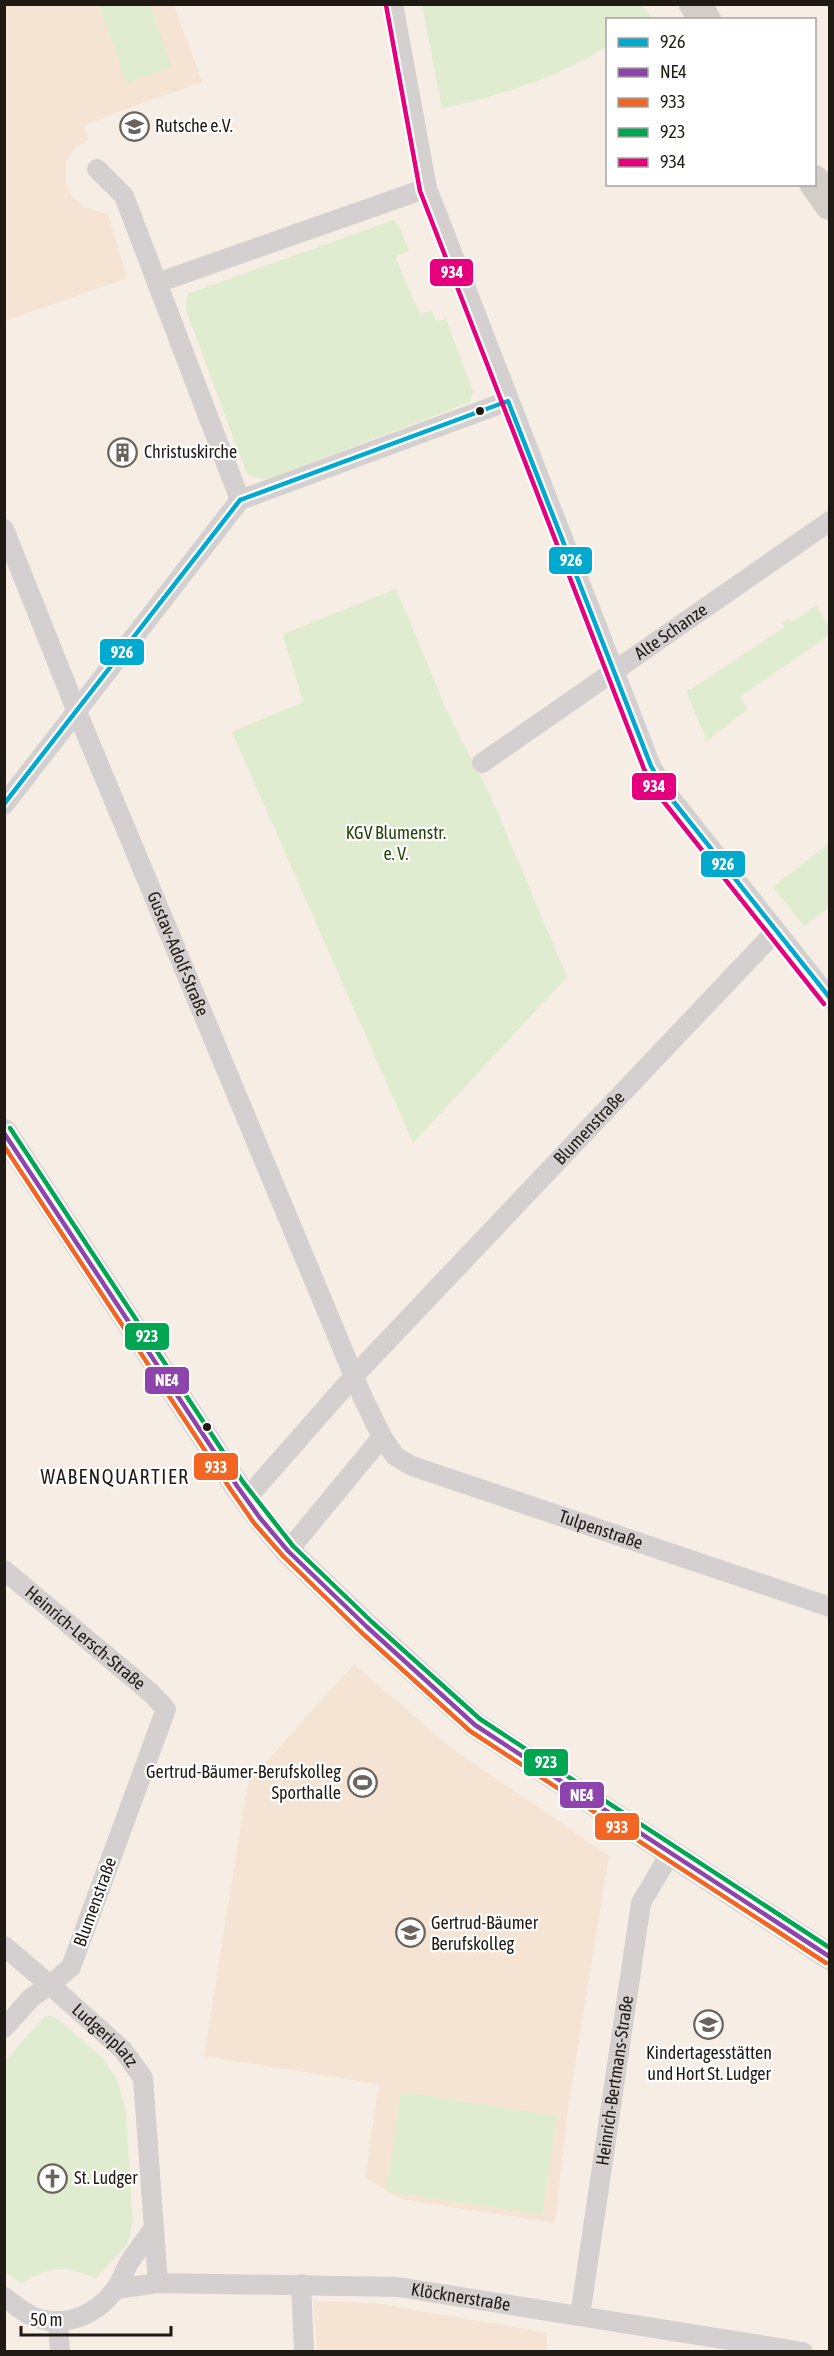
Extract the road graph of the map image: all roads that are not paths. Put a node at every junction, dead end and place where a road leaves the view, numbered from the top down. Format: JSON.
{"nodes":[{"id":1,"x":393,"y":4,"type":"edge"},
{"id":2,"x":695,"y":4,"type":"edge"},
{"id":3,"x":704,"y":18,"type":"edge"},
{"id":4,"x":97,"y":169,"type":"dead end"},
{"id":5,"x":816,"y":184,"type":"edge"},
{"id":6,"x":427,"y":188,"type":"junction"},
{"id":7,"x":830,"y":204,"type":"edge"},
{"id":8,"x":157,"y":283,"type":"junction"},
{"id":9,"x":508,"y":401,"type":"junction"},
{"id":10,"x":240,"y":500,"type":"junction"},
{"id":11,"x":830,"y":521,"type":"edge"},
{"id":12,"x":4,"y":530,"type":"edge"},
{"id":13,"x":615,"y":670,"type":"junction"},
{"id":14,"x":77,"y":712,"type":"junction"},
{"id":15,"x":482,"y":763,"type":"dead end"},
{"id":16,"x":4,"y":806,"type":"edge"},
{"id":17,"x":775,"y":932,"type":"junction"},
{"id":18,"x":830,"y":999,"type":"edge"},
{"id":19,"x":4,"y":1132,"type":"edge"},
{"id":20,"x":354,"y":1376,"type":"junction"},
{"id":21,"x":382,"y":1437,"type":"junction"},
{"id":22,"x":247,"y":1498,"type":"junction"},
{"id":23,"x":288,"y":1551,"type":"junction"},
{"id":24,"x":4,"y":1570,"type":"edge"},
{"id":25,"x":830,"y":1607,"type":"edge"},
{"id":26,"x":166,"y":1709,"type":"joint"},
{"id":27,"x":671,"y":1852,"type":"junction"},
{"id":28,"x":4,"y":1946,"type":"edge"},
{"id":29,"x":830,"y":1957,"type":"edge"},
{"id":30,"x":50,"y":1985,"type":"junction"},
{"id":31,"x":4,"y":2028,"type":"edge"},
{"id":32,"x":153,"y":2229,"type":"junction"},
{"id":33,"x":158,"y":2283,"type":"junction"},
{"id":34,"x":301,"y":2284,"type":"junction"},
{"id":35,"x":116,"y":2289,"type":"junction"},
{"id":36,"x":4,"y":2297,"type":"edge"},
{"id":37,"x":580,"y":2316,"type":"junction"},
{"id":38,"x":58,"y":2321,"type":"junction"},
{"id":39,"x":60,"y":2352,"type":"edge"},
{"id":40,"x":304,"y":2352,"type":"edge"},
{"id":41,"x":803,"y":2352,"type":"edge"}],
"edges":[{"from":1,"to":6,"type":"street"},
{"from":2,"to":3,"type":"main road"},
{"from":4,"to":8,"type":"street"},
{"from":5,"to":7,"type":"main road"},
{"from":6,"to":8,"type":"street"},
{"from":6,"to":9,"type":"street"},
{"from":8,"to":10,"type":"street"},
{"from":9,"to":10,"type":"street"},
{"from":9,"to":13,"type":"street"},
{"from":10,"to":14,"type":"street"},
{"from":11,"to":13,"type":"street","name":"Alte Schanze"},
{"from":12,"to":14,"type":"street","name":"Gustav-Adolf-Straße"},
{"from":13,"to":15,"type":"street","name":"Alte Schanze"},
{"from":13,"to":17,"type":"street"},
{"from":14,"to":16,"type":"street"},
{"from":14,"to":20,"type":"street","name":"Gustav-Adolf-Straße"},
{"from":17,"to":18,"type":"street"},
{"from":17,"to":20,"type":"street","name":"Blumenstraße"},
{"from":19,"to":22,"type":"street"},
{"from":20,"to":21,"type":"street"},
{"from":20,"to":22,"type":"street","name":"Blumenstraße"},
{"from":21,"to":23,"type":"street"},
{"from":21,"to":25,"type":"street","name":"Tulpenstraße"},
{"from":22,"to":23,"type":"street"},
{"from":23,"to":27,"type":"street"},
{"from":24,"to":26,"type":"street","name":"Heinrich-Lersch-Straße"},
{"from":26,"to":30,"type":"street","name":"Blumenstraße"},
{"from":27,"to":29,"type":"street"},
{"from":27,"to":37,"type":"street","name":"Heinrich-Bertmans-Straße"},
{"from":28,"to":30,"type":"street","name":"Ludgeriplatz"},
{"from":30,"to":31,"type":"street"},
{"from":30,"to":32,"type":"street","name":"Ludgeriplatz"},
{"from":32,"to":33,"type":"street","name":"Ludgeriplatz"},
{"from":32,"to":35,"type":"street"},
{"from":33,"to":34,"type":"street","name":"Klöcknerstraße"},
{"from":33,"to":35,"type":"street","name":"Klöcknerstraße"},
{"from":34,"to":37,"type":"street","name":"Klöcknerstraße"},
{"from":34,"to":40,"type":"street"},
{"from":35,"to":38,"type":"street"},
{"from":36,"to":38,"type":"street"},
{"from":37,"to":41,"type":"street","name":"Klöcknerstraße"},
{"from":38,"to":39,"type":"street"}]}
